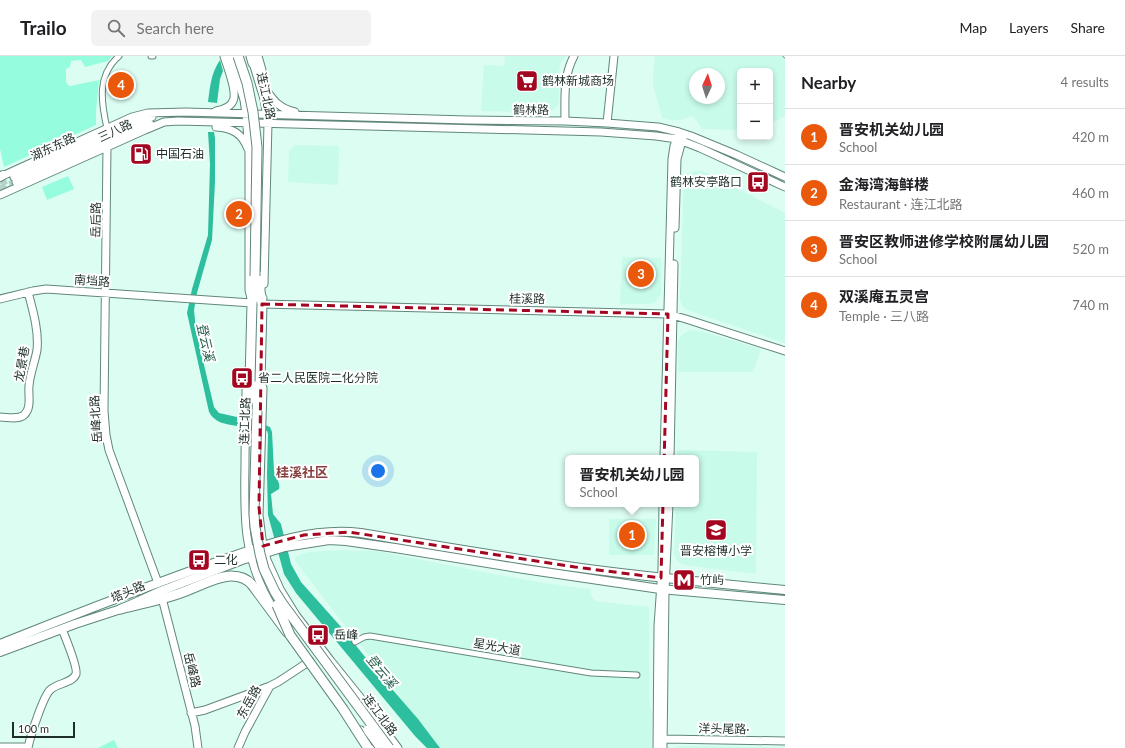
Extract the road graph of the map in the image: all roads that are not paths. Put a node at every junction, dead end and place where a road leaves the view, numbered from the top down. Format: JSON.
{"nodes":[{"id":1,"x":119,"y":56,"type":"edge"},
{"id":2,"x":224,"y":56,"type":"edge"},
{"id":3,"x":230,"y":56,"type":"edge"},
{"id":4,"x":238,"y":56,"type":"edge"},
{"id":5,"x":244,"y":56,"type":"edge"},
{"id":6,"x":574,"y":56,"type":"edge"},
{"id":7,"x":614,"y":56,"type":"edge"},
{"id":8,"x":254,"y":58,"type":"edge"},
{"id":9,"x":233,"y":72,"type":"junction"},
{"id":10,"x":259,"y":81,"type":"junction"},
{"id":11,"x":233,"y":102,"type":"junction"},
{"id":12,"x":205,"y":112,"type":"junction"},
{"id":13,"x":167,"y":113,"type":"junction"},
{"id":14,"x":246,"y":114,"type":"junction"},
{"id":15,"x":267,"y":115,"type":"junction"},
{"id":16,"x":311,"y":116,"type":"junction"},
{"id":17,"x":565,"y":121,"type":"junction"},
{"id":18,"x":164,"y":122,"type":"junction"},
{"id":19,"x":193,"y":122,"type":"junction"},
{"id":20,"x":607,"y":122,"type":"junction"},
{"id":21,"x":248,"y":123,"type":"junction"},
{"id":22,"x":268,"y":123,"type":"junction"},
{"id":23,"x":107,"y":128,"type":"junction"},
{"id":24,"x":682,"y":133,"type":"junction"},
{"id":25,"x":679,"y":140,"type":"junction"},
{"id":26,"x":107,"y":147,"type":"junction"},
{"id":27,"x":249,"y":153,"type":"junction"},
{"id":28,"x":1,"y":176,"type":"edge"},
{"id":29,"x":785,"y":177,"type":"edge"},
{"id":30,"x":785,"y":187,"type":"edge"},
{"id":31,"x":2,"y":192,"type":"edge"},
{"id":32,"x":257,"y":276,"type":"junction"},
{"id":33,"x":28,"y":292,"type":"junction"},
{"id":34,"x":106,"y":294,"type":"junction"},
{"id":35,"x":0,"y":299,"type":"edge"},
{"id":36,"x":252,"y":303,"type":"junction"},
{"id":37,"x":262,"y":304,"type":"junction"},
{"id":38,"x":670,"y":314,"type":"junction"},
{"id":39,"x":785,"y":351,"type":"edge"},
{"id":40,"x":260,"y":381,"type":"junction"},
{"id":41,"x":251,"y":413,"type":"junction"},
{"id":42,"x":0,"y":417,"type":"edge"},
{"id":43,"x":664,"y":455,"type":"edge"},
{"id":44,"x":670,"y":455,"type":"edge"},
{"id":45,"x":663,"y":507,"type":"edge"},
{"id":46,"x":669,"y":507,"type":"edge"},
{"id":47,"x":264,"y":550,"type":"junction"},
{"id":48,"x":250,"y":554,"type":"junction"},
{"id":49,"x":664,"y":578,"type":"junction"},
{"id":50,"x":158,"y":583,"type":"junction"},
{"id":51,"x":663,"y":590,"type":"junction"},
{"id":52,"x":785,"y":590,"type":"edge"},
{"id":53,"x":162,"y":598,"type":"junction"},
{"id":54,"x":785,"y":600,"type":"edge"},
{"id":55,"x":277,"y":605,"type":"junction"},
{"id":56,"x":121,"y":609,"type":"junction"},
{"id":57,"x":62,"y":629,"type":"junction"},
{"id":58,"x":290,"y":635,"type":"junction"},
{"id":59,"x":355,"y":642,"type":"dead end"},
{"id":60,"x":0,"y":644,"type":"edge"},
{"id":61,"x":0,"y":652,"type":"edge"},
{"id":62,"x":310,"y":661,"type":"junction"},
{"id":63,"x":637,"y":675,"type":"dead end"},
{"id":64,"x":270,"y":686,"type":"junction"},
{"id":65,"x":191,"y":713,"type":"junction"},
{"id":66,"x":664,"y":739,"type":"junction"},
{"id":67,"x":785,"y":741,"type":"edge"},
{"id":68,"x":0,"y":747,"type":"edge"},
{"id":69,"x":28,"y":747,"type":"edge"},
{"id":70,"x":198,"y":748,"type":"edge"},
{"id":71,"x":238,"y":748,"type":"edge"},
{"id":72,"x":368,"y":748,"type":"edge"},
{"id":73,"x":374,"y":748,"type":"edge"},
{"id":74,"x":381,"y":748,"type":"edge"},
{"id":75,"x":389,"y":748,"type":"edge"},
{"id":76,"x":398,"y":748,"type":"edge"},
{"id":77,"x":657,"y":748,"type":"edge"},
{"id":78,"x":663,"y":748,"type":"edge"}],
"edges":[{"from":1,"to":23,"type":"street"},
{"from":2,"to":9,"type":"main road"},
{"from":3,"to":9,"type":"highway"},
{"from":4,"to":32,"type":"highway","name":"连江北路","bridge":true},
{"from":5,"to":32,"type":"highway","name":"连江北路"},
{"from":6,"to":17,"type":"main road"},
{"from":7,"to":20,"type":"main road"},
{"from":8,"to":10,"type":"main road"},
{"from":9,"to":11,"type":"main road"},
{"from":9,"to":11,"type":"main road"},
{"from":9,"to":14,"type":"main road"},
{"from":10,"to":15,"type":"main road"},
{"from":10,"to":16,"type":"main road"},
{"from":11,"to":12,"type":"main road"},
{"from":12,"to":13,"type":"main road","name":"三八路"},
{"from":12,"to":14,"type":"main road","name":"三八路"},
{"from":13,"to":18,"type":"main road","name":"湖东东路"},
{"from":13,"to":23,"type":"main road","name":"三八路"},
{"from":14,"to":15,"type":"main road","name":"三八路"},
{"from":14,"to":21,"type":"main road"},
{"from":15,"to":16,"type":"main road","name":"鹤林路"},
{"from":15,"to":22,"type":"main road"},
{"from":16,"to":17,"type":"main road","name":"鹤林路"},
{"from":17,"to":20,"type":"main road","name":"鹤林路"},
{"from":18,"to":19,"type":"main road","name":"三八路"},
{"from":18,"to":26,"type":"main road","name":"三八路"},
{"from":19,"to":21,"type":"main road","name":"三八路"},
{"from":19,"to":27,"type":"main road"},
{"from":20,"to":24,"type":"main road","name":"鹤林路"},
{"from":21,"to":22,"type":"main road","name":"三八路"},
{"from":21,"to":27,"type":"main road"},
{"from":22,"to":25,"type":"main road","name":"三八路"},
{"from":22,"to":37,"type":"main road"},
{"from":23,"to":28,"type":"main road","name":"三八路"},
{"from":24,"to":25,"type":"main road"},
{"from":24,"to":29,"type":"main road","name":"鹤林路"},
{"from":25,"to":30,"type":"main road"},
{"from":25,"to":38,"type":"main road"},
{"from":26,"to":31,"type":"main road","name":"三八路"},
{"from":26,"to":34,"type":"main road","name":"岳后路"},
{"from":27,"to":36,"type":"main road"},
{"from":32,"to":36,"type":"highway","name":"连江北路"},
{"from":32,"to":37,"type":"highway","name":"连江北路"},
{"from":33,"to":34,"type":"main road","name":"南垱路"},
{"from":33,"to":35,"type":"main road","name":"南垱路"},
{"from":33,"to":42,"type":"main road","name":"龙景巷"},
{"from":34,"to":36,"type":"main road","name":"南垱路"},
{"from":34,"to":50,"type":"main road","name":"岳峰北路"},
{"from":36,"to":41,"type":"highway","name":"连江北路"},
{"from":37,"to":38,"type":"main road","name":"桂溪路"},
{"from":37,"to":40,"type":"highway","name":"连江北路"},
{"from":38,"to":39,"type":"main road","name":"桂溪路"},
{"from":38,"to":43,"type":"main road"},
{"from":38,"to":44,"type":"main road"},
{"from":40,"to":41,"type":"highway","name":"连江北路"},
{"from":40,"to":47,"type":"main road"},
{"from":41,"to":48,"type":"main road"},
{"from":41,"to":55,"type":"highway","name":"连江北路"},
{"from":41,"to":75,"type":"highway","name":"连江北路","bridge":true},
{"from":45,"to":49,"type":"main road"},
{"from":46,"to":49,"type":"main road"},
{"from":47,"to":48,"type":"main road"},
{"from":47,"to":49,"type":"main road"},
{"from":47,"to":51,"type":"main road"},
{"from":47,"to":76,"type":"main road"},
{"from":48,"to":50,"type":"main road","name":"塔头路"},
{"from":48,"to":56,"type":"main road","name":"塔头路"},
{"from":48,"to":62,"type":"main road"},
{"from":49,"to":51,"type":"main road"},
{"from":49,"to":52,"type":"main road"},
{"from":50,"to":60,"type":"main road","name":"塔头路"},
{"from":51,"to":54,"type":"main road"},
{"from":51,"to":66,"type":"main road"},
{"from":51,"to":77,"type":"main road"},
{"from":53,"to":56,"type":"highway"},
{"from":53,"to":58,"type":"highway"},
{"from":53,"to":65,"type":"main road","name":"岳峰路"},
{"from":55,"to":58,"type":"highway","bridge":true},
{"from":55,"to":74,"type":"highway","name":"连江北路","bridge":true},
{"from":56,"to":57,"type":"main road","name":"塔头路"},
{"from":57,"to":61,"type":"main road","name":"塔头路"},
{"from":57,"to":69,"type":"main road"},
{"from":58,"to":72,"type":"highway","bridge":true},
{"from":59,"to":63,"type":"street","name":"星光大道"},
{"from":62,"to":64,"type":"main road","name":"东岳路"},
{"from":62,"to":73,"type":"main road"},
{"from":64,"to":65,"type":"main road"},
{"from":64,"to":71,"type":"main road","name":"东岳路"},
{"from":65,"to":70,"type":"main road","name":"岳峰路"},
{"from":66,"to":67,"type":"main road","name":"洋头尾路·"},
{"from":66,"to":78,"type":"main road"},
{"from":68,"to":69,"type":"main road"}]}
